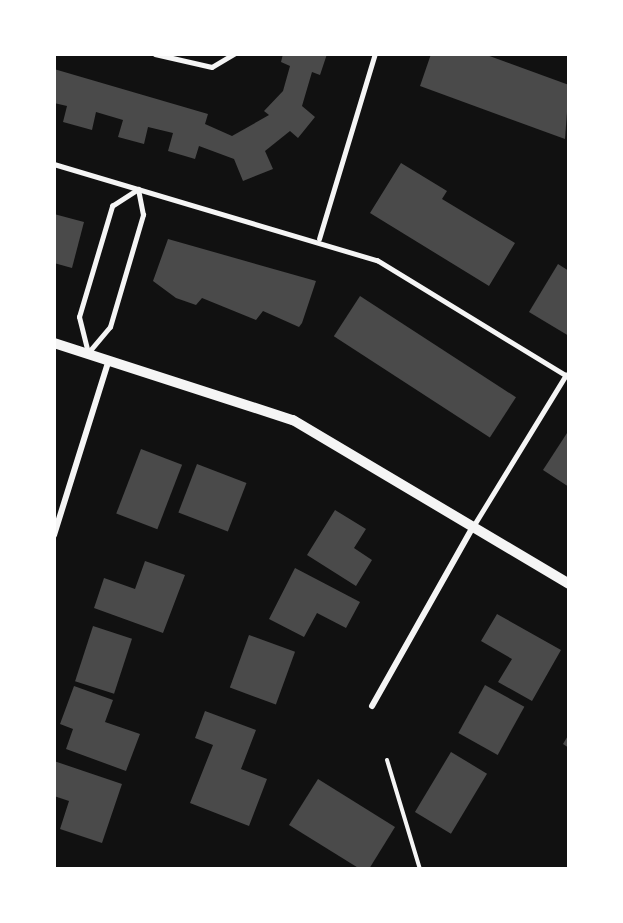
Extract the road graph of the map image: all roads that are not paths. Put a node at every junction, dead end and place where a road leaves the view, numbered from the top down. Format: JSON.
{"nodes":[{"id":1,"x":155,"y":54,"type":"edge"},
{"id":2,"x":234,"y":54,"type":"edge"},
{"id":3,"x":375,"y":54,"type":"edge"},
{"id":4,"x":54,"y":164,"type":"edge"},
{"id":5,"x":138,"y":189,"type":"junction"},
{"id":6,"x":319,"y":239,"type":"junction"},
{"id":7,"x":54,"y":343,"type":"edge"},
{"id":8,"x":88,"y":354,"type":"junction"},
{"id":9,"x":109,"y":360,"type":"junction"},
{"id":10,"x":567,"y":376,"type":"edge"},
{"id":11,"x":474,"y":525,"type":"junction"},
{"id":12,"x":54,"y":535,"type":"edge"},
{"id":13,"x":569,"y":584,"type":"edge"},
{"id":14,"x":372,"y":706,"type":"dead end"}],
"edges":[{"from":1,"to":2,"type":"lane"},
{"from":3,"to":6,"type":"lane"},
{"from":4,"to":5,"type":"lane"},
{"from":5,"to":6,"type":"lane"},
{"from":5,"to":8,"type":"lane"},
{"from":5,"to":8,"type":"lane"},
{"from":6,"to":10,"type":"lane"},
{"from":7,"to":8,"type":"street"},
{"from":8,"to":9,"type":"street"},
{"from":9,"to":11,"type":"street"},
{"from":9,"to":12,"type":"street"},
{"from":10,"to":11,"type":"lane"},
{"from":11,"to":13,"type":"street"},
{"from":11,"to":14,"type":"street"}]}
